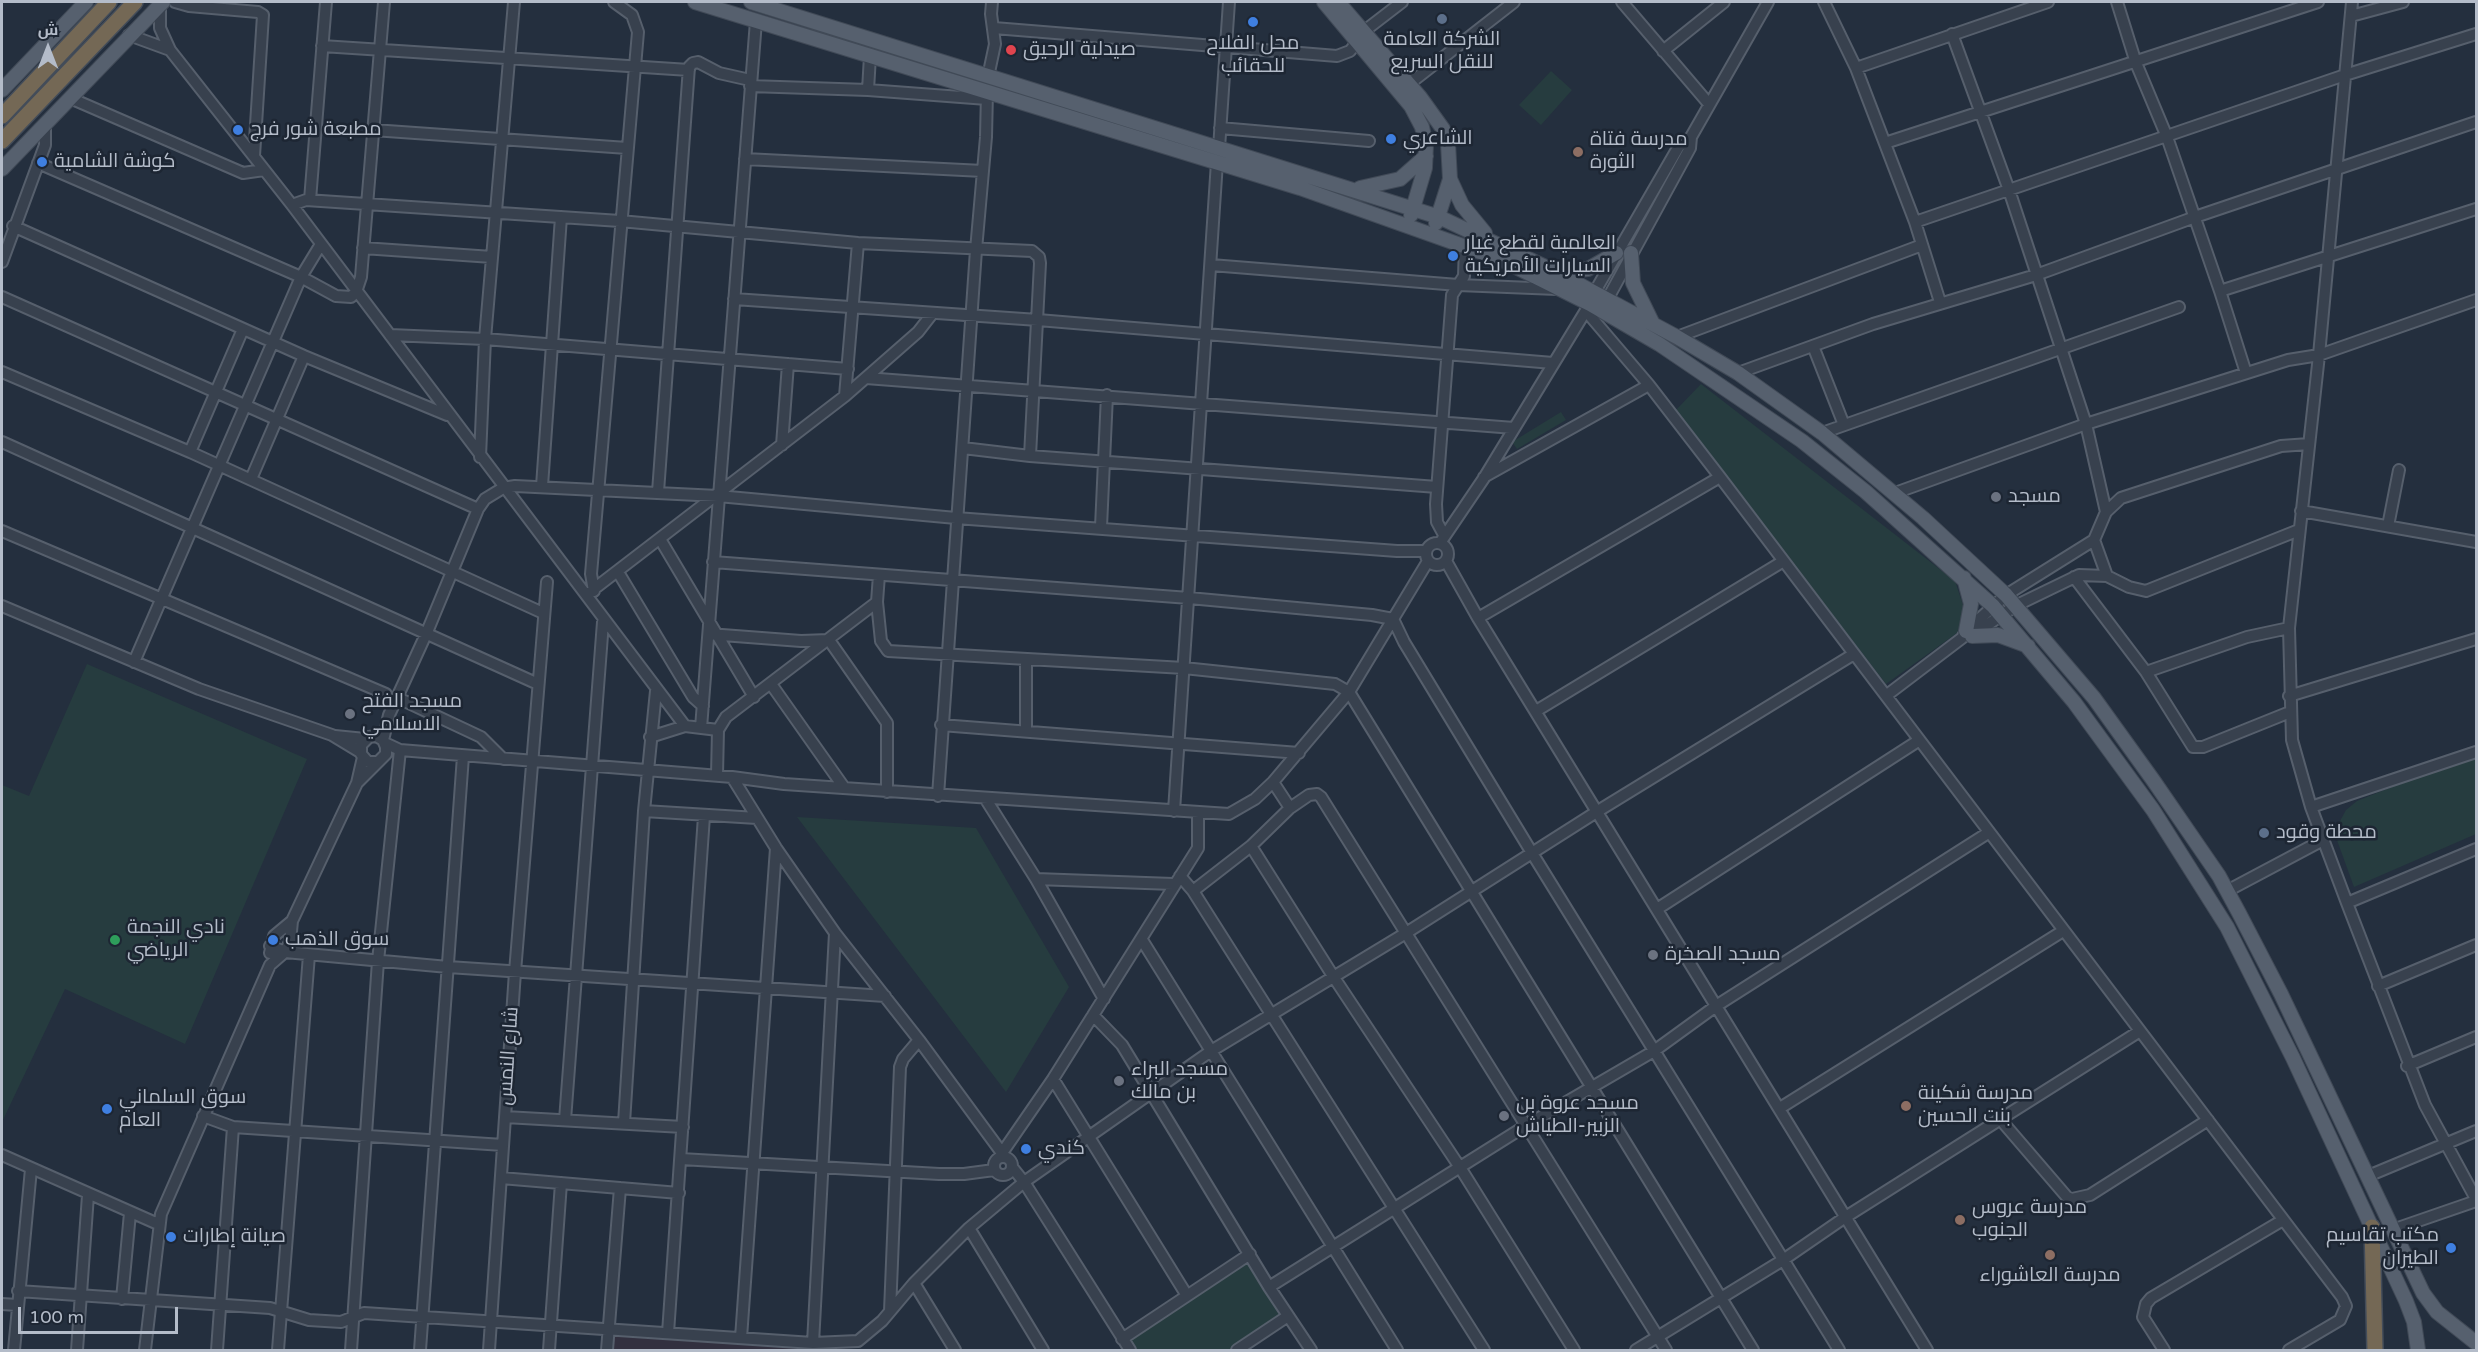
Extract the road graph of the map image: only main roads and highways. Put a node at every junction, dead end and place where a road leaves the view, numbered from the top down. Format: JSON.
{"nodes":[{"id":1,"x":86,"y":2,"type":"edge"},
{"id":2,"x":109,"y":2,"type":"edge"},
{"id":3,"x":695,"y":2,"type":"edge"},
{"id":4,"x":751,"y":2,"type":"edge"},
{"id":5,"x":1324,"y":2,"type":"edge"},
{"id":6,"x":1338,"y":2,"type":"edge"},
{"id":7,"x":133,"y":4,"type":"edge"},
{"id":8,"x":157,"y":5,"type":"edge"},
{"id":9,"x":1361,"y":37,"type":"junction"},
{"id":10,"x":2,"y":90,"type":"edge"},
{"id":11,"x":2,"y":116,"type":"edge"},
{"id":12,"x":2,"y":141,"type":"edge"},
{"id":13,"x":1218,"y":155,"type":"junction"},
{"id":14,"x":1426,"y":156,"type":"junction"},
{"id":15,"x":2,"y":170,"type":"edge"},
{"id":16,"x":1450,"y":178,"type":"junction"},
{"id":17,"x":1353,"y":188,"type":"junction"},
{"id":18,"x":1414,"y":208,"type":"junction"},
{"id":19,"x":1439,"y":217,"type":"junction"},
{"id":20,"x":1407,"y":225,"type":"junction"},
{"id":21,"x":1431,"y":233,"type":"junction"},
{"id":22,"x":1490,"y":239,"type":"junction"},
{"id":23,"x":1616,"y":253,"type":"road end"},
{"id":24,"x":1631,"y":253,"type":"road end"},
{"id":25,"x":1556,"y":272,"type":"junction"},
{"id":26,"x":1590,"y":302,"type":"junction"},
{"id":27,"x":1653,"y":324,"type":"junction"},
{"id":28,"x":1963,"y":576,"type":"junction"},
{"id":29,"x":2031,"y":648,"type":"junction"},
{"id":30,"x":2372,"y":1227,"type":"junction"},
{"id":31,"x":2476,"y":1343,"type":"edge"},
{"id":32,"x":2375,"y":1350,"type":"edge"},
{"id":33,"x":2418,"y":1350,"type":"edge"}],
"edges":[{"from":1,"to":10,"type":"main road"},
{"from":2,"to":11,"type":"highway"},
{"from":3,"to":13,"type":"main road"},
{"from":4,"to":13,"type":"main road"},
{"from":5,"to":9,"type":"main road"},
{"from":6,"to":9,"type":"main road"},
{"from":7,"to":12,"type":"highway"},
{"from":8,"to":15,"type":"main road"},
{"from":9,"to":14,"type":"main road"},
{"from":9,"to":16,"type":"main road"},
{"from":13,"to":17,"type":"main road"},
{"from":13,"to":20,"type":"main road"},
{"from":14,"to":17,"type":"main road"},
{"from":14,"to":18,"type":"main road"},
{"from":16,"to":19,"type":"main road"},
{"from":16,"to":22,"type":"main road"},
{"from":17,"to":18,"type":"main road"},
{"from":18,"to":19,"type":"main road"},
{"from":18,"to":20,"type":"main road"},
{"from":19,"to":21,"type":"main road"},
{"from":19,"to":22,"type":"main road"},
{"from":20,"to":21,"type":"main road"},
{"from":21,"to":26,"type":"main road"},
{"from":22,"to":25,"type":"main road"},
{"from":23,"to":25,"type":"main road"},
{"from":24,"to":27,"type":"main road"},
{"from":25,"to":26,"type":"main road"},
{"from":26,"to":27,"type":"main road"},
{"from":26,"to":28,"type":"main road"},
{"from":27,"to":31,"type":"main road"},
{"from":28,"to":29,"type":"main road"},
{"from":28,"to":29,"type":"main road"},
{"from":29,"to":30,"type":"main road"},
{"from":30,"to":32,"type":"highway"},
{"from":30,"to":33,"type":"main road"}]}
